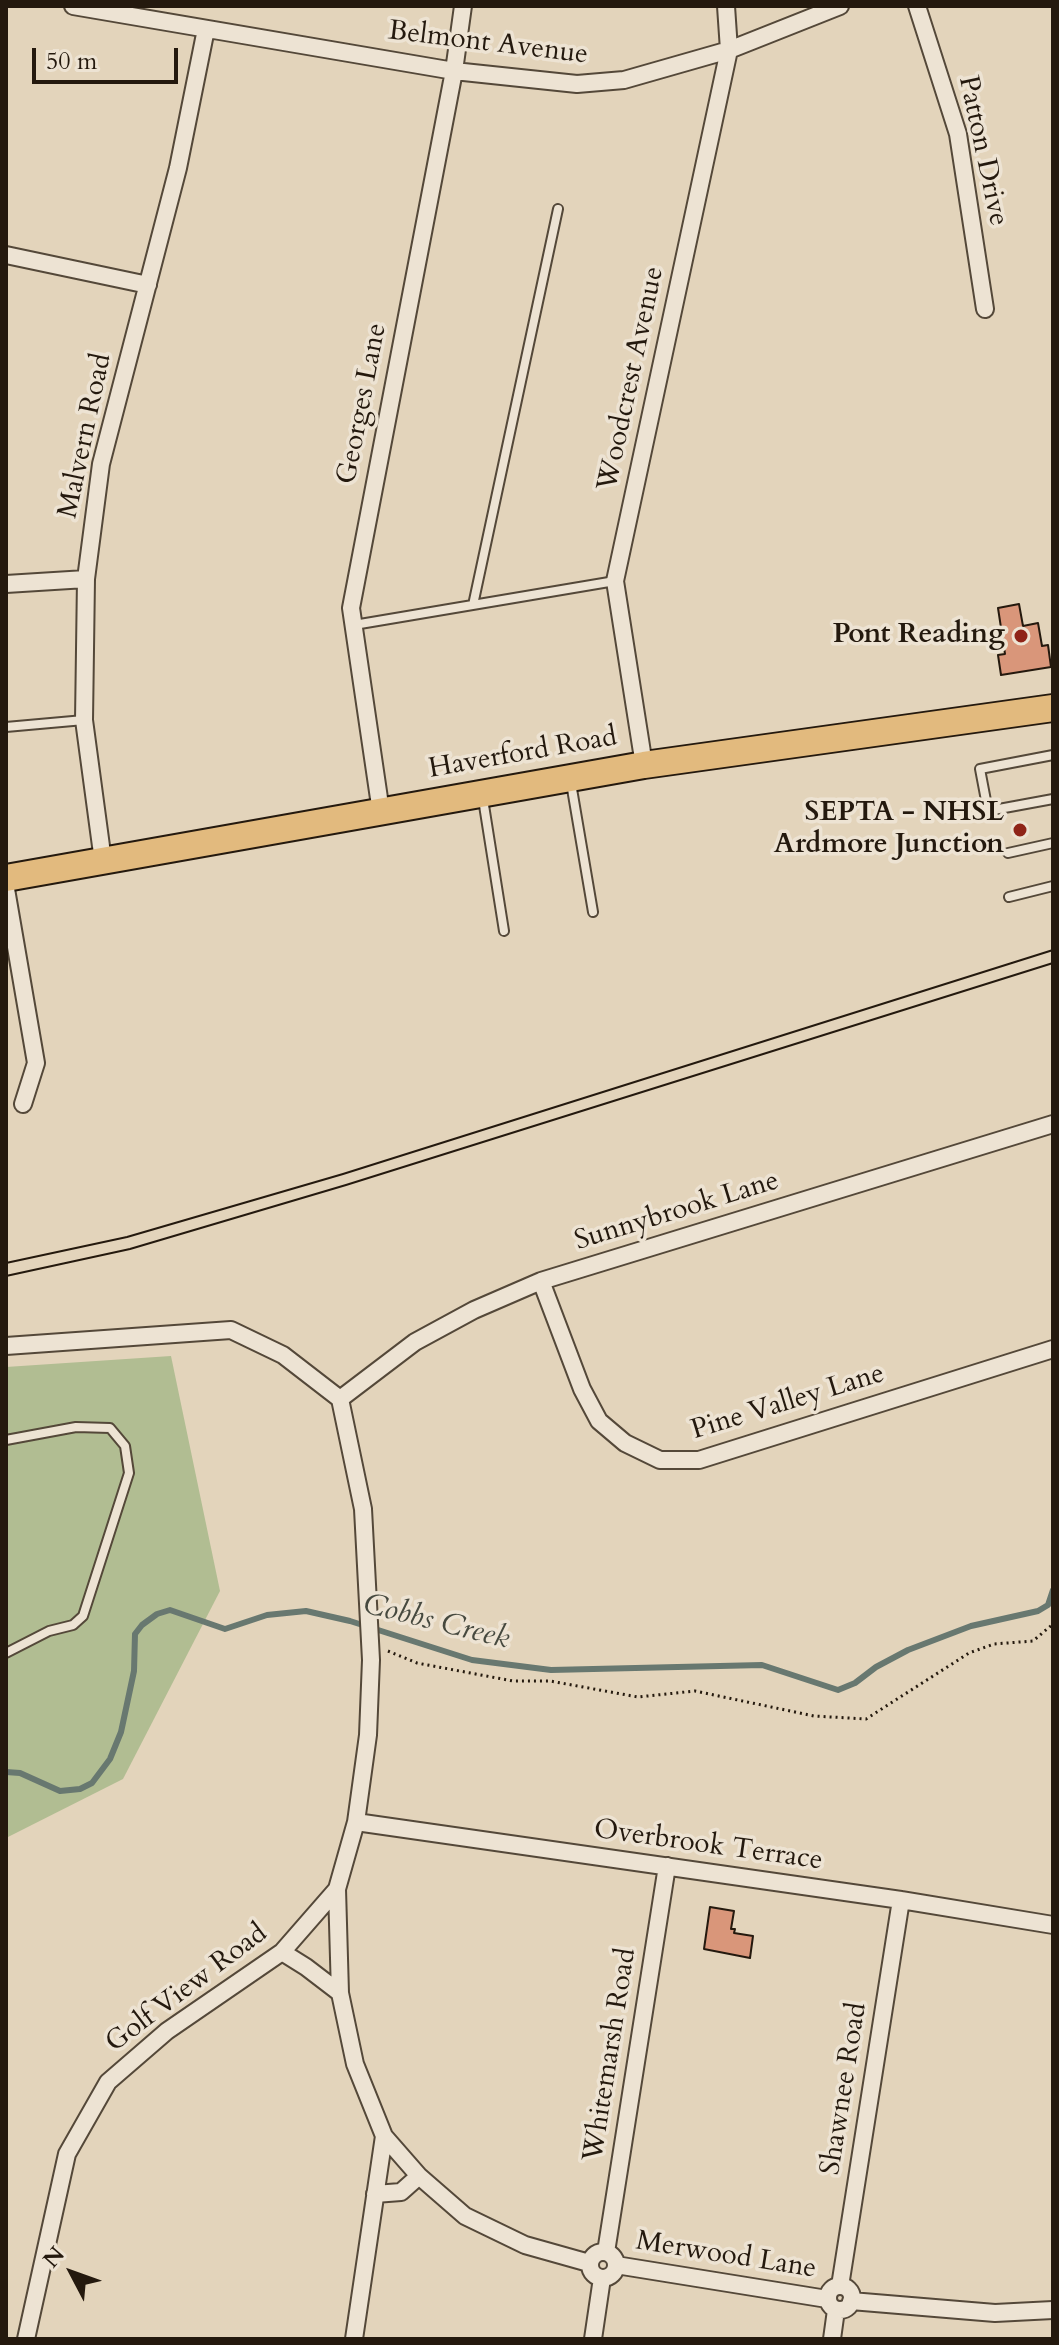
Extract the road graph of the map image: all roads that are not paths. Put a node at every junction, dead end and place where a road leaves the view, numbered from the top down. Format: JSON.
{"nodes":[{"id":1,"x":463,"y":6,"type":"edge"},
{"id":2,"x":726,"y":6,"type":"edge"},
{"id":3,"x":840,"y":6,"type":"edge"},
{"id":4,"x":917,"y":6,"type":"edge"},
{"id":5,"x":81,"y":7,"type":"edge"},
{"id":6,"x":206,"y":29,"type":"junction"},
{"id":7,"x":729,"y":50,"type":"junction"},
{"id":8,"x":454,"y":71,"type":"junction"},
{"id":9,"x":558,"y":209,"type":"dead end"},
{"id":10,"x":6,"y":255,"type":"edge"},
{"id":11,"x":148,"y":285,"type":"junction"},
{"id":12,"x":985,"y":309,"type":"dead end"},
{"id":13,"x":86,"y":579,"type":"junction"},
{"id":14,"x":615,"y":581,"type":"junction"},
{"id":15,"x":6,"y":584,"type":"edge"},
{"id":16,"x":473,"y":605,"type":"junction"},
{"id":17,"x":354,"y":625,"type":"junction"},
{"id":18,"x":1053,"y":708,"type":"edge"},
{"id":19,"x":84,"y":720,"type":"junction"},
{"id":20,"x":6,"y":727,"type":"edge"},
{"id":21,"x":1053,"y":755,"type":"edge"},
{"id":22,"x":644,"y":765,"type":"junction"},
{"id":23,"x":570,"y":778,"type":"junction"},
{"id":24,"x":482,"y":794,"type":"junction"},
{"id":25,"x":1053,"y":799,"type":"edge"},
{"id":26,"x":381,"y":812,"type":"junction"},
{"id":27,"x":1053,"y":843,"type":"edge"},
{"id":28,"x":1008,"y":853,"type":"dead end"},
{"id":29,"x":103,"y":861,"type":"junction"},
{"id":30,"x":6,"y":878,"type":"edge"},
{"id":31,"x":1053,"y":886,"type":"edge"},
{"id":32,"x":6,"y":889,"type":"edge"},
{"id":33,"x":1009,"y":897,"type":"dead end"},
{"id":34,"x":593,"y":912,"type":"dead end"},
{"id":35,"x":504,"y":931,"type":"dead end"},
{"id":36,"x":23,"y":1104,"type":"dead end"},
{"id":37,"x":1053,"y":1124,"type":"edge"},
{"id":38,"x":541,"y":1281,"type":"junction"},
{"id":39,"x":6,"y":1346,"type":"edge"},
{"id":40,"x":1053,"y":1349,"type":"edge"},
{"id":41,"x":340,"y":1399,"type":"junction"},
{"id":42,"x":6,"y":1440,"type":"edge"},
{"id":43,"x":6,"y":1653,"type":"edge"},
{"id":44,"x":356,"y":1822,"type":"junction"},
{"id":45,"x":667,"y":1866,"type":"junction"},
{"id":46,"x":337,"y":1889,"type":"junction"},
{"id":47,"x":901,"y":1900,"type":"junction"},
{"id":48,"x":1053,"y":1925,"type":"edge"},
{"id":49,"x":282,"y":1952,"type":"junction"},
{"id":50,"x":340,"y":1993,"type":"junction"},
{"id":51,"x":384,"y":2136,"type":"junction"},
{"id":52,"x":419,"y":2176,"type":"junction"},
{"id":53,"x":375,"y":2194,"type":"junction"},
{"id":54,"x":611,"y":2258,"type":"junction"},
{"id":55,"x":589,"y":2263,"type":"junction"},
{"id":56,"x":602,"y":2278,"type":"junction"},
{"id":57,"x":838,"y":2303,"type":"junction"},
{"id":58,"x":1053,"y":2310,"type":"edge"},
{"id":59,"x":26,"y":2339,"type":"edge"},
{"id":60,"x":354,"y":2339,"type":"edge"},
{"id":61,"x":593,"y":2339,"type":"edge"},
{"id":62,"x":832,"y":2339,"type":"edge"}],
"edges":[{"from":1,"to":8,"type":"street","name":"Georges Lane"},
{"from":2,"to":7,"type":"street","name":"Woodcrest Avenue"},
{"from":3,"to":7,"type":"street","name":"Belmont Avenue"},
{"from":4,"to":12,"type":"street","name":"Patton Drive"},
{"from":5,"to":6,"type":"street","name":"Belmont Avenue"},
{"from":6,"to":8,"type":"street","name":"Belmont Avenue"},
{"from":6,"to":11,"type":"street","name":"Malvern Road"},
{"from":7,"to":8,"type":"street","name":"Belmont Avenue"},
{"from":7,"to":14,"type":"street","name":"Woodcrest Avenue"},
{"from":8,"to":17,"type":"street","name":"Georges Lane"},
{"from":9,"to":16,"type":"lane"},
{"from":10,"to":11,"type":"street"},
{"from":11,"to":13,"type":"street","name":"Malvern Road"},
{"from":13,"to":15,"type":"street"},
{"from":13,"to":19,"type":"street","name":"Malvern Road"},
{"from":14,"to":16,"type":"lane"},
{"from":14,"to":22,"type":"street","name":"Woodcrest Avenue"},
{"from":16,"to":17,"type":"lane"},
{"from":17,"to":26,"type":"street","name":"Georges Lane"},
{"from":18,"to":22,"type":"main road","name":"Haverford Road"},
{"from":19,"to":20,"type":"lane"},
{"from":19,"to":29,"type":"street","name":"Malvern Road"},
{"from":21,"to":25,"type":"lane"},
{"from":22,"to":23,"type":"main road","name":"Haverford Road"},
{"from":23,"to":24,"type":"main road","name":"Haverford Road"},
{"from":23,"to":34,"type":"lane"},
{"from":24,"to":26,"type":"main road","name":"Haverford Road"},
{"from":24,"to":35,"type":"lane"},
{"from":26,"to":29,"type":"main road","name":"Haverford Road"},
{"from":27,"to":28,"type":"lane"},
{"from":29,"to":30,"type":"main road","name":"Haverford Road"},
{"from":31,"to":33,"type":"lane"},
{"from":32,"to":36,"type":"street"},
{"from":37,"to":38,"type":"street","name":"Sunnybrook Lane"},
{"from":38,"to":40,"type":"street","name":"Pine Valley Lane"},
{"from":38,"to":41,"type":"street","name":"Sunnybrook Lane"},
{"from":39,"to":41,"type":"street"},
{"from":41,"to":44,"type":"street","name":"Golf View Road"},
{"from":42,"to":43,"type":"lane"},
{"from":44,"to":45,"type":"street","name":"Overbrook Terrace"},
{"from":44,"to":46,"type":"street","name":"Golf View Road"},
{"from":45,"to":47,"type":"street","name":"Overbrook Terrace"},
{"from":45,"to":54,"type":"street","name":"Whitemarsh Road"},
{"from":46,"to":49,"type":"street","name":"Golf View Road"},
{"from":46,"to":50,"type":"street"},
{"from":47,"to":48,"type":"street","name":"Overbrook Terrace"},
{"from":47,"to":57,"type":"street","name":"Shawnee Road"},
{"from":49,"to":50,"type":"street"},
{"from":49,"to":59,"type":"street","name":"Golf View Road"},
{"from":50,"to":51,"type":"street"},
{"from":51,"to":52,"type":"street"},
{"from":51,"to":53,"type":"street"},
{"from":52,"to":53,"type":"street"},
{"from":52,"to":55,"type":"street"},
{"from":53,"to":60,"type":"street"},
{"from":54,"to":55,"type":"street"},
{"from":54,"to":56,"type":"street"},
{"from":54,"to":57,"type":"street","name":"Merwood Lane"},
{"from":55,"to":56,"type":"street"},
{"from":56,"to":61,"type":"street"},
{"from":57,"to":58,"type":"street","name":"Merwood Lane"},
{"from":57,"to":62,"type":"street"}]}
